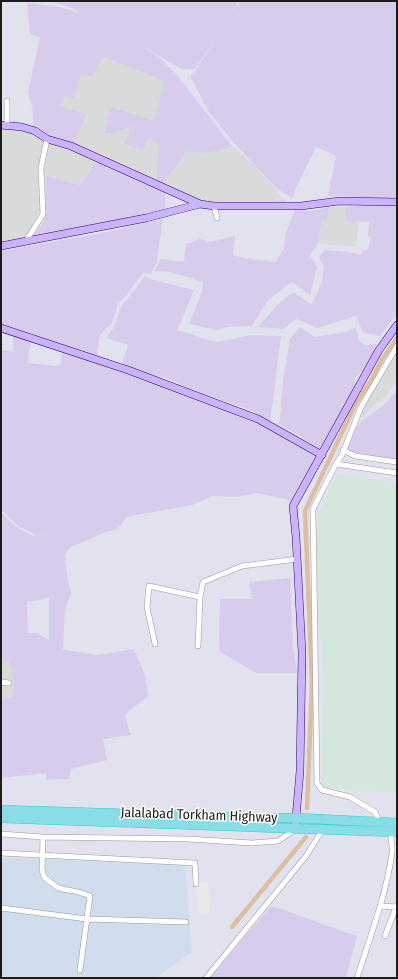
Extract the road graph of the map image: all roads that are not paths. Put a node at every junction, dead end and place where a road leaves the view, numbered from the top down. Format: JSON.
{"nodes":[{"id":1,"x":7,"y":101,"type":"dead end"},
{"id":2,"x":4,"y":125,"type":"edge"},
{"id":3,"x":47,"y":139,"type":"junction"},
{"id":4,"x":397,"y":202,"type":"edge"},
{"id":5,"x":200,"y":204,"type":"junction"},
{"id":6,"x":214,"y":206,"type":"junction"},
{"id":7,"x":217,"y":218,"type":"dead end"},
{"id":8,"x":26,"y":242,"type":"junction"},
{"id":9,"x":1,"y":246,"type":"edge"},
{"id":10,"x":397,"y":325,"type":"edge"},
{"id":11,"x":1,"y":328,"type":"edge"},
{"id":12,"x":397,"y":346,"type":"edge"},
{"id":13,"x":343,"y":450,"type":"junction"},
{"id":14,"x":322,"y":455,"type":"junction"},
{"id":15,"x":397,"y":462,"type":"edge"},
{"id":16,"x":336,"y":464,"type":"junction"},
{"id":17,"x":397,"y":473,"type":"edge"},
{"id":18,"x":297,"y":559,"type":"junction"},
{"id":19,"x":200,"y":597,"type":"junction"},
{"id":20,"x":155,"y":644,"type":"dead end"},
{"id":21,"x":198,"y":646,"type":"dead end"},
{"id":22,"x":1,"y":682,"type":"edge"},
{"id":23,"x":9,"y":683,"type":"dead end"},
{"id":24,"x":1,"y":810,"type":"edge"},
{"id":25,"x":1,"y":818,"type":"edge"},
{"id":26,"x":296,"y":818,"type":"junction"},
{"id":27,"x":379,"y":822,"type":"junction"},
{"id":28,"x":397,"y":823,"type":"edge"},
{"id":29,"x":292,"y":829,"type":"junction"},
{"id":30,"x":323,"y":829,"type":"junction"},
{"id":31,"x":390,"y":831,"type":"edge"},
{"id":32,"x":1,"y":834,"type":"edge"},
{"id":33,"x":43,"y":836,"type":"junction"},
{"id":34,"x":395,"y":851,"type":"edge"},
{"id":35,"x":1,"y":853,"type":"edge"},
{"id":36,"x":43,"y":855,"type":"junction"},
{"id":37,"x":196,"y":884,"type":"dead end"},
{"id":38,"x":380,"y":906,"type":"junction"},
{"id":39,"x":397,"y":907,"type":"edge"},
{"id":40,"x":1,"y":908,"type":"edge"},
{"id":41,"x":87,"y":919,"type":"junction"},
{"id":42,"x":186,"y":922,"type":"dead end"},
{"id":43,"x":385,"y":936,"type":"dead end"},
{"id":44,"x":80,"y":970,"type":"dead end"},
{"id":45,"x":206,"y":978,"type":"edge"},
{"id":46,"x":357,"y":978,"type":"edge"}],
"edges":[{"from":1,"to":2,"type":"street"},
{"from":2,"to":3,"type":"street"},
{"from":3,"to":5,"type":"street"},
{"from":3,"to":8,"type":"street"},
{"from":4,"to":6,"type":"street"},
{"from":5,"to":6,"type":"street"},
{"from":5,"to":8,"type":"street"},
{"from":6,"to":7,"type":"street"},
{"from":8,"to":9,"type":"street"},
{"from":10,"to":14,"type":"street"},
{"from":11,"to":14,"type":"street"},
{"from":12,"to":13,"type":"street"},
{"from":13,"to":15,"type":"street"},
{"from":13,"to":16,"type":"street"},
{"from":14,"to":18,"type":"street"},
{"from":16,"to":17,"type":"street"},
{"from":16,"to":27,"type":"street"},
{"from":18,"to":19,"type":"street"},
{"from":18,"to":26,"type":"street"},
{"from":19,"to":20,"type":"street"},
{"from":19,"to":21,"type":"street"},
{"from":22,"to":23,"type":"street"},
{"from":24,"to":26,"type":"highway","name":"Jalalabad Torkham Highway"},
{"from":25,"to":29,"type":"highway"},
{"from":26,"to":27,"type":"highway","name":"Jalalabad Torkham Highway"},
{"from":26,"to":29,"type":"street"},
{"from":27,"to":28,"type":"highway","name":"Jalalabad Torkham Highway"},
{"from":29,"to":30,"type":"highway"},
{"from":29,"to":33,"type":"street"},
{"from":30,"to":31,"type":"highway"},
{"from":30,"to":45,"type":"street"},
{"from":31,"to":34,"type":"street"},
{"from":32,"to":33,"type":"street"},
{"from":33,"to":36,"type":"street"},
{"from":34,"to":38,"type":"street"},
{"from":35,"to":36,"type":"street"},
{"from":36,"to":37,"type":"street"},
{"from":36,"to":41,"type":"street"},
{"from":38,"to":39,"type":"street"},
{"from":38,"to":46,"type":"street"},
{"from":39,"to":43,"type":"street"},
{"from":40,"to":41,"type":"street"},
{"from":41,"to":42,"type":"street"},
{"from":41,"to":44,"type":"street"}]}
